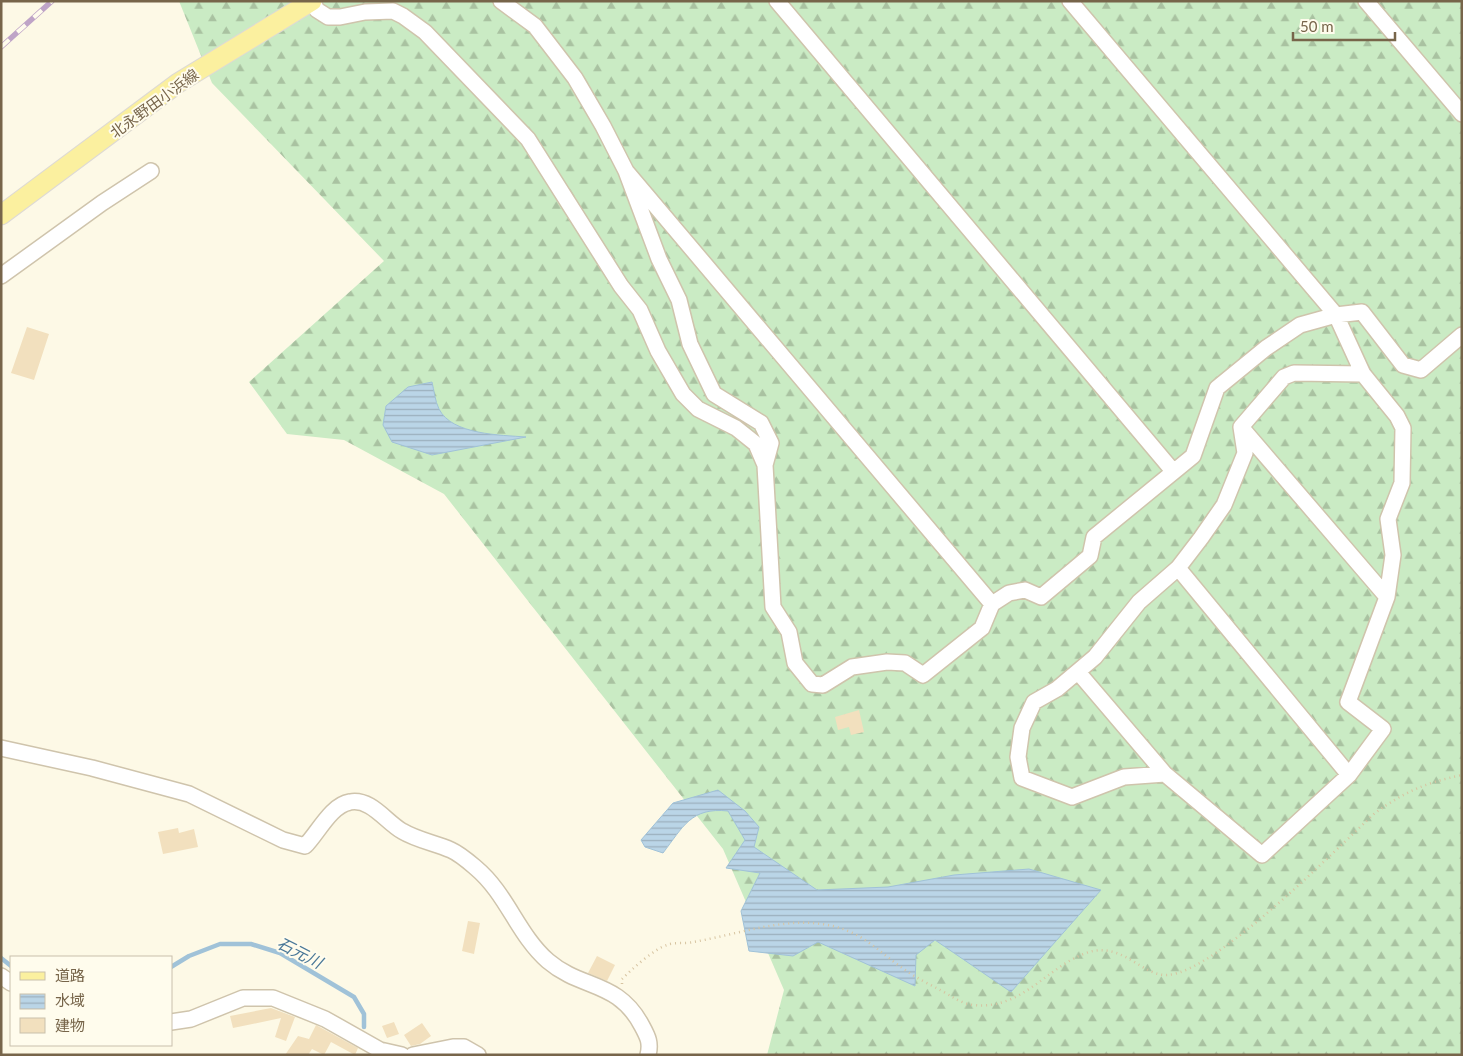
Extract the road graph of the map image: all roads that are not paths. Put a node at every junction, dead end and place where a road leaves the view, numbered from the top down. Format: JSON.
{"nodes":[{"id":1,"x":312,"y":1,"type":"edge"},
{"id":2,"x":502,"y":1,"type":"edge"},
{"id":3,"x":777,"y":1,"type":"edge"},
{"id":4,"x":1070,"y":1,"type":"edge"},
{"id":5,"x":1366,"y":1,"type":"edge"},
{"id":6,"x":1462,"y":114,"type":"edge"},
{"id":7,"x":151,"y":171,"type":"dead end"},
{"id":8,"x":626,"y":171,"type":"junction"},
{"id":9,"x":1,"y":214,"type":"edge"},
{"id":10,"x":1,"y":276,"type":"edge"},
{"id":11,"x":1336,"y":315,"type":"junction"},
{"id":12,"x":1462,"y":335,"type":"edge"},
{"id":13,"x":1363,"y":374,"type":"junction"},
{"id":14,"x":1241,"y":427,"type":"junction"},
{"id":15,"x":765,"y":465,"type":"junction"},
{"id":16,"x":1173,"y":471,"type":"junction"},
{"id":17,"x":1178,"y":568,"type":"junction"},
{"id":18,"x":1387,"y":597,"type":"junction"},
{"id":19,"x":992,"y":604,"type":"junction"},
{"id":20,"x":1078,"y":672,"type":"junction"},
{"id":21,"x":1,"y":748,"type":"edge"},
{"id":22,"x":1165,"y":774,"type":"junction"},
{"id":23,"x":1349,"y":775,"type":"junction"},
{"id":24,"x":172,"y":1022,"type":"edge"},
{"id":25,"x":402,"y":1055,"type":"edge"},
{"id":26,"x":414,"y":1055,"type":"edge"},
{"id":27,"x":478,"y":1055,"type":"edge"},
{"id":28,"x":648,"y":1055,"type":"edge"}],
"edges":[{"from":1,"to":9,"type":"main road","name":"北永野田小浜線"},
{"from":1,"to":15,"type":"street"},
{"from":2,"to":8,"type":"street"},
{"from":3,"to":16,"type":"street"},
{"from":4,"to":11,"type":"street"},
{"from":5,"to":6,"type":"street"},
{"from":7,"to":10,"type":"street"},
{"from":8,"to":15,"type":"street"},
{"from":8,"to":19,"type":"street"},
{"from":11,"to":12,"type":"street"},
{"from":11,"to":13,"type":"street"},
{"from":11,"to":16,"type":"street"},
{"from":13,"to":14,"type":"street"},
{"from":13,"to":18,"type":"street"},
{"from":14,"to":17,"type":"street"},
{"from":14,"to":18,"type":"street"},
{"from":15,"to":19,"type":"street"},
{"from":16,"to":19,"type":"street"},
{"from":17,"to":20,"type":"street"},
{"from":17,"to":23,"type":"street"},
{"from":18,"to":23,"type":"street"},
{"from":20,"to":22,"type":"street"},
{"from":20,"to":22,"type":"street"},
{"from":21,"to":28,"type":"street"},
{"from":22,"to":23,"type":"street"},
{"from":24,"to":25,"type":"street"},
{"from":26,"to":27,"type":"street"}]}
